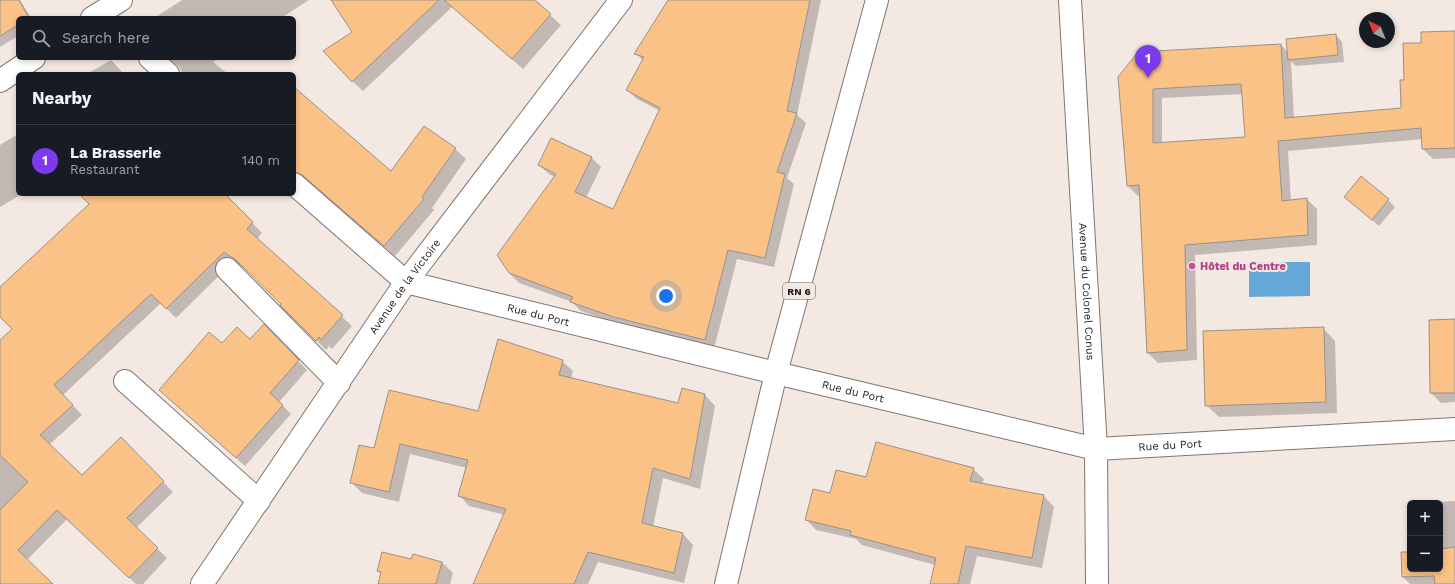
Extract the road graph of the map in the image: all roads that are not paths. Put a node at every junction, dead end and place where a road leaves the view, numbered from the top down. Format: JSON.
{"nodes":[{"id":1,"x":121,"y":0,"type":"edge"},
{"id":2,"x":621,"y":0,"type":"edge"},
{"id":3,"x":877,"y":0,"type":"edge"},
{"id":4,"x":1070,"y":0,"type":"edge"},
{"id":5,"x":99,"y":16,"type":"edge"},
{"id":6,"x":31,"y":60,"type":"edge"},
{"id":7,"x":152,"y":60,"type":"edge"},
{"id":8,"x":166,"y":72,"type":"edge"},
{"id":9,"x":0,"y":81,"type":"edge"},
{"id":10,"x":296,"y":186,"type":"edge"},
{"id":11,"x":227,"y":269,"type":"dead end"},
{"id":12,"x":406,"y":282,"type":"junction"},
{"id":13,"x":776,"y":373,"type":"junction"},
{"id":14,"x":126,"y":381,"type":"dead end"},
{"id":15,"x":338,"y":383,"type":"junction"},
{"id":16,"x":1455,"y":429,"type":"edge"},
{"id":17,"x":1096,"y":449,"type":"junction"},
{"id":18,"x":259,"y":501,"type":"junction"},
{"id":19,"x":202,"y":584,"type":"edge"},
{"id":20,"x":726,"y":584,"type":"edge"},
{"id":21,"x":1097,"y":584,"type":"edge"}],
"edges":[{"from":1,"to":5,"type":"street"},
{"from":2,"to":12,"type":"street","name":"Avenue de la Victoire"},
{"from":3,"to":13,"type":"street","number":"RN 6"},
{"from":4,"to":17,"type":"street","name":"Avenue du Colonel Conus"},
{"from":6,"to":9,"type":"street"},
{"from":7,"to":8,"type":"street"},
{"from":10,"to":12,"type":"street","name":"Rue du Port"},
{"from":11,"to":15,"type":"street"},
{"from":12,"to":13,"type":"street","name":"Rue du Port"},
{"from":12,"to":15,"type":"street","name":"Avenue de la Victoire"},
{"from":13,"to":17,"type":"street","name":"Rue du Port"},
{"from":13,"to":20,"type":"street","number":"RN 6"},
{"from":14,"to":18,"type":"street"},
{"from":15,"to":18,"type":"street","name":"Avenue de la Victoire"},
{"from":16,"to":17,"type":"street","name":"Rue du Port"},
{"from":17,"to":21,"type":"street","name":"Avenue du Colonel Conus"},
{"from":18,"to":19,"type":"street","name":"Avenue de la Victoire"}]}
